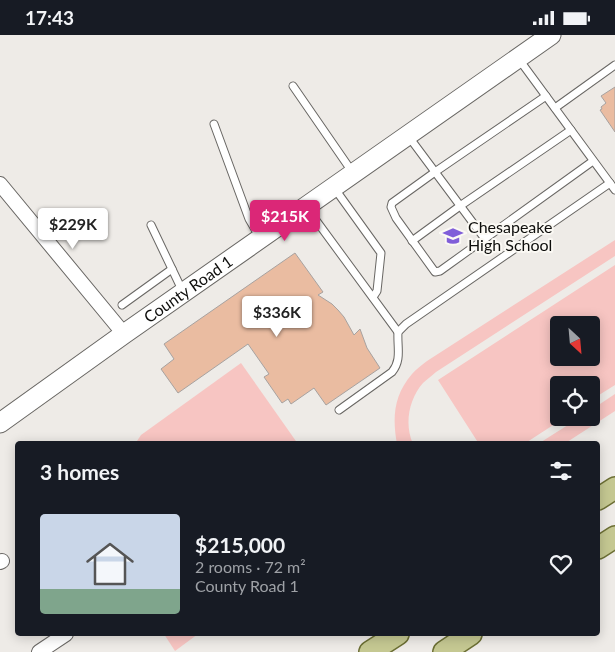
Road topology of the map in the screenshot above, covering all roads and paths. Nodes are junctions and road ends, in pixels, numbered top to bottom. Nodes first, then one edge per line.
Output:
1 (550, 35) edge
2 (518, 57) junction
3 (615, 65) edge
4 (293, 86) dead end
5 (546, 96) junction
6 (555, 109) junction
7 (214, 124) dead end
8 (571, 130) junction
9 (408, 135) junction
10 (593, 161) junction
11 (435, 172) junction
12 (353, 173) junction
13 (610, 183) junction
14 (0, 184) edge
15 (334, 187) junction
16 (615, 190) edge
17 (306, 206) junction
18 (460, 206) junction
19 (151, 225) dead end
20 (261, 238) junction
21 (485, 239) junction
22 (412, 241) junction
23 (172, 269) junction
24 (184, 292) junction
25 (373, 297) junction
26 (122, 305) dead end
27 (398, 332) junction
28 (124, 334) junction
29 (339, 410) dead end
30 (0, 423) edge
31 (615, 488) edge
32 (600, 498) edge
33 (615, 537) edge
34 (600, 547) edge
35 (63, 636) edge
36 (395, 636) edge
37 (468, 636) edge
38 (39, 652) edge
39 (370, 652) edge
40 (444, 652) edge

1 - 2 street, County Road 1
2 - 5 lane
2 - 9 street, County Road 1
3 - 6 lane
4 - 12 lane
5 - 6 lane
5 - 11 lane
6 - 8 lane
7 - 20 lane
8 - 10 lane
8 - 18 lane
9 - 11 lane
9 - 12 street, County Road 1
10 - 13 lane
10 - 21 lane
11 - 18 lane
11 - 22 lane
12 - 15 street, County Road 1
13 - 16 lane
13 - 27 lane
14 - 28 street
15 - 17 street, County Road 1
15 - 25 lane
17 - 20 street, County Road 1
17 - 25 lane
18 - 21 lane
18 - 22 lane
19 - 23 lane
20 - 24 street, County Road 1
21 - 22 lane
23 - 24 lane
23 - 26 lane
24 - 28 street, County Road 1
25 - 27 lane
27 - 29 lane
28 - 30 street, County Road 1
31 - 32 main road
33 - 34 main road
35 - 38 street
36 - 39 main road
37 - 40 main road

